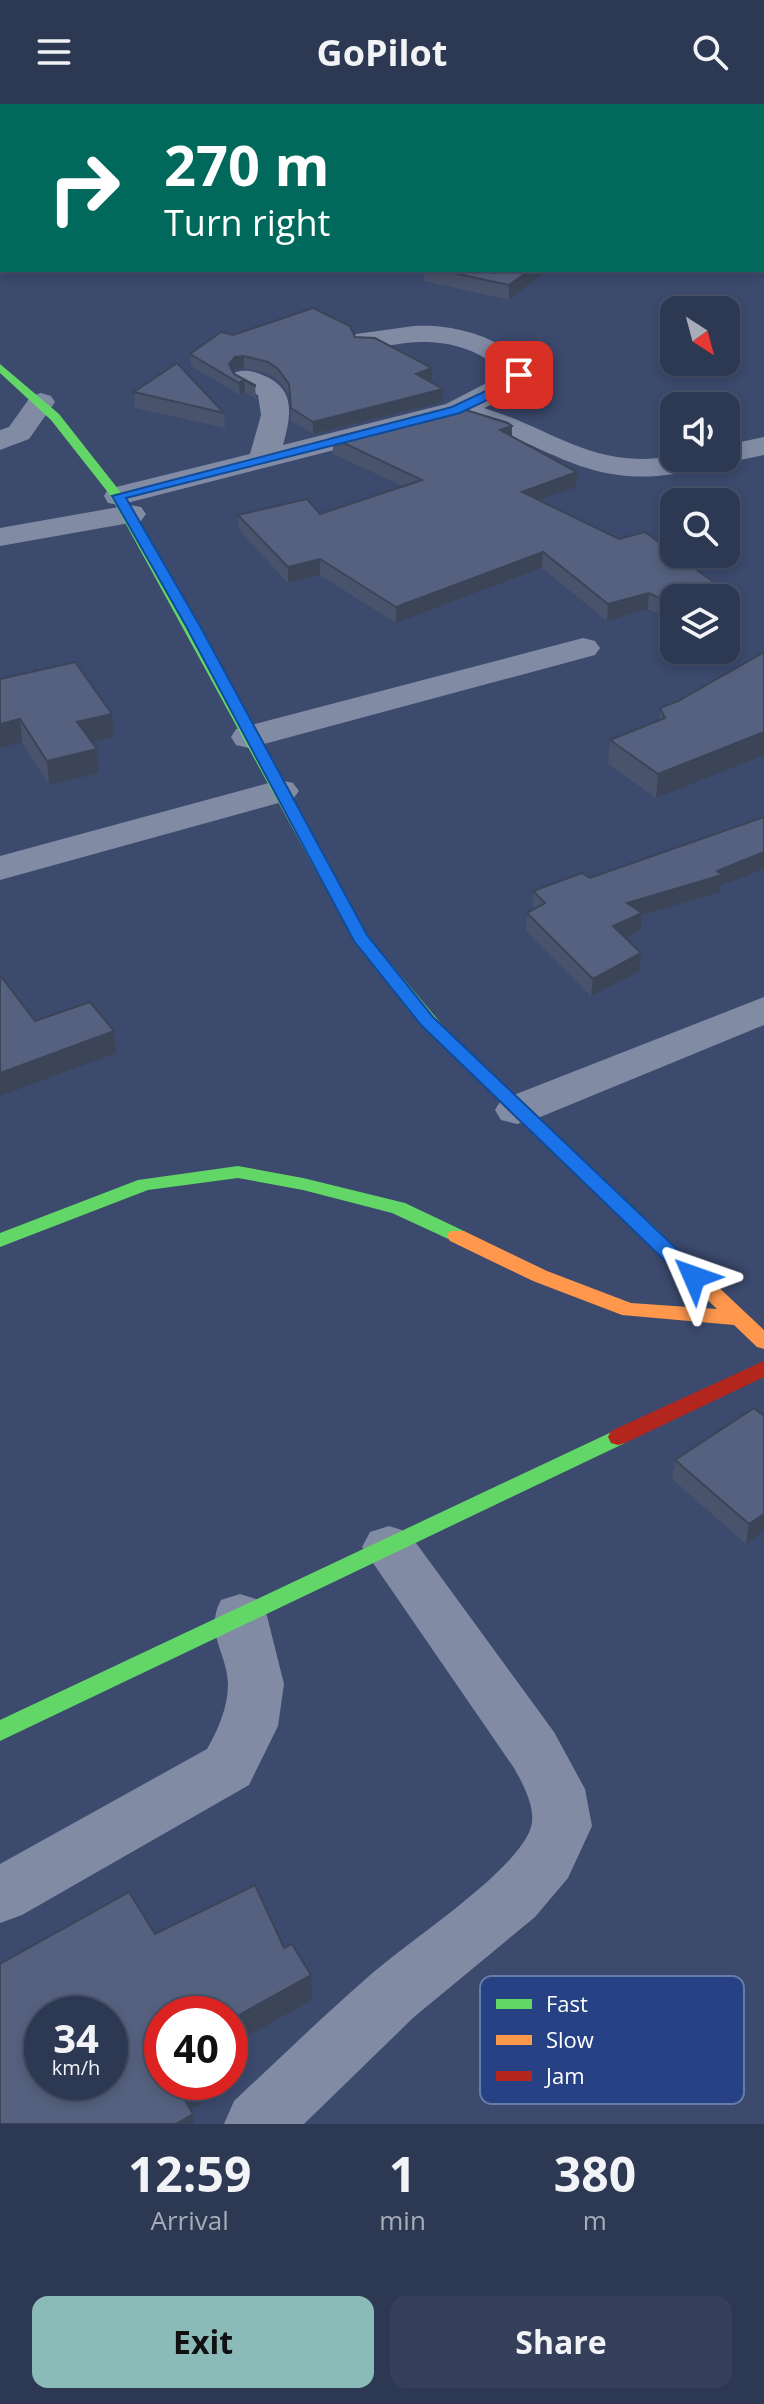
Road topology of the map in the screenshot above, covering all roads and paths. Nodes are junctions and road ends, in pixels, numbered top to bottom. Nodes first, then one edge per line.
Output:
1 (366, 340) edge
2 (0, 367) edge
3 (246, 378) edge
4 (41, 402) junction
5 (456, 410) junction
6 (0, 441) edge
7 (764, 446) edge
8 (740, 451) edge
9 (262, 461) junction
10 (660, 468) edge
11 (125, 505) junction
12 (0, 537) edge
13 (583, 648) dead end
14 (249, 737) junction
15 (280, 791) junction
16 (0, 868) edge
17 (764, 1010) edge
18 (517, 1110) junction
19 (0, 1240) edge
20 (738, 1318) junction
21 (764, 1342) edge
22 (764, 1368) edge
23 (389, 1547) junction
24 (240, 1616) junction
25 (0, 1731) edge
26 (0, 1895) edge
27 (257, 2124) edge

1 - 5 street
2 - 4 street
3 - 9 street
4 - 6 street
4 - 11 street
5 - 9 street
5 - 10 street
7 - 8 street
9 - 11 street
11 - 12 street
11 - 14 street
13 - 14 street
14 - 15 street
15 - 16 street
15 - 18 street
17 - 18 street
18 - 20 street
19 - 20 street
20 - 21 street
22 - 23 street
23 - 24 street
23 - 27 street
24 - 25 street
24 - 26 street

